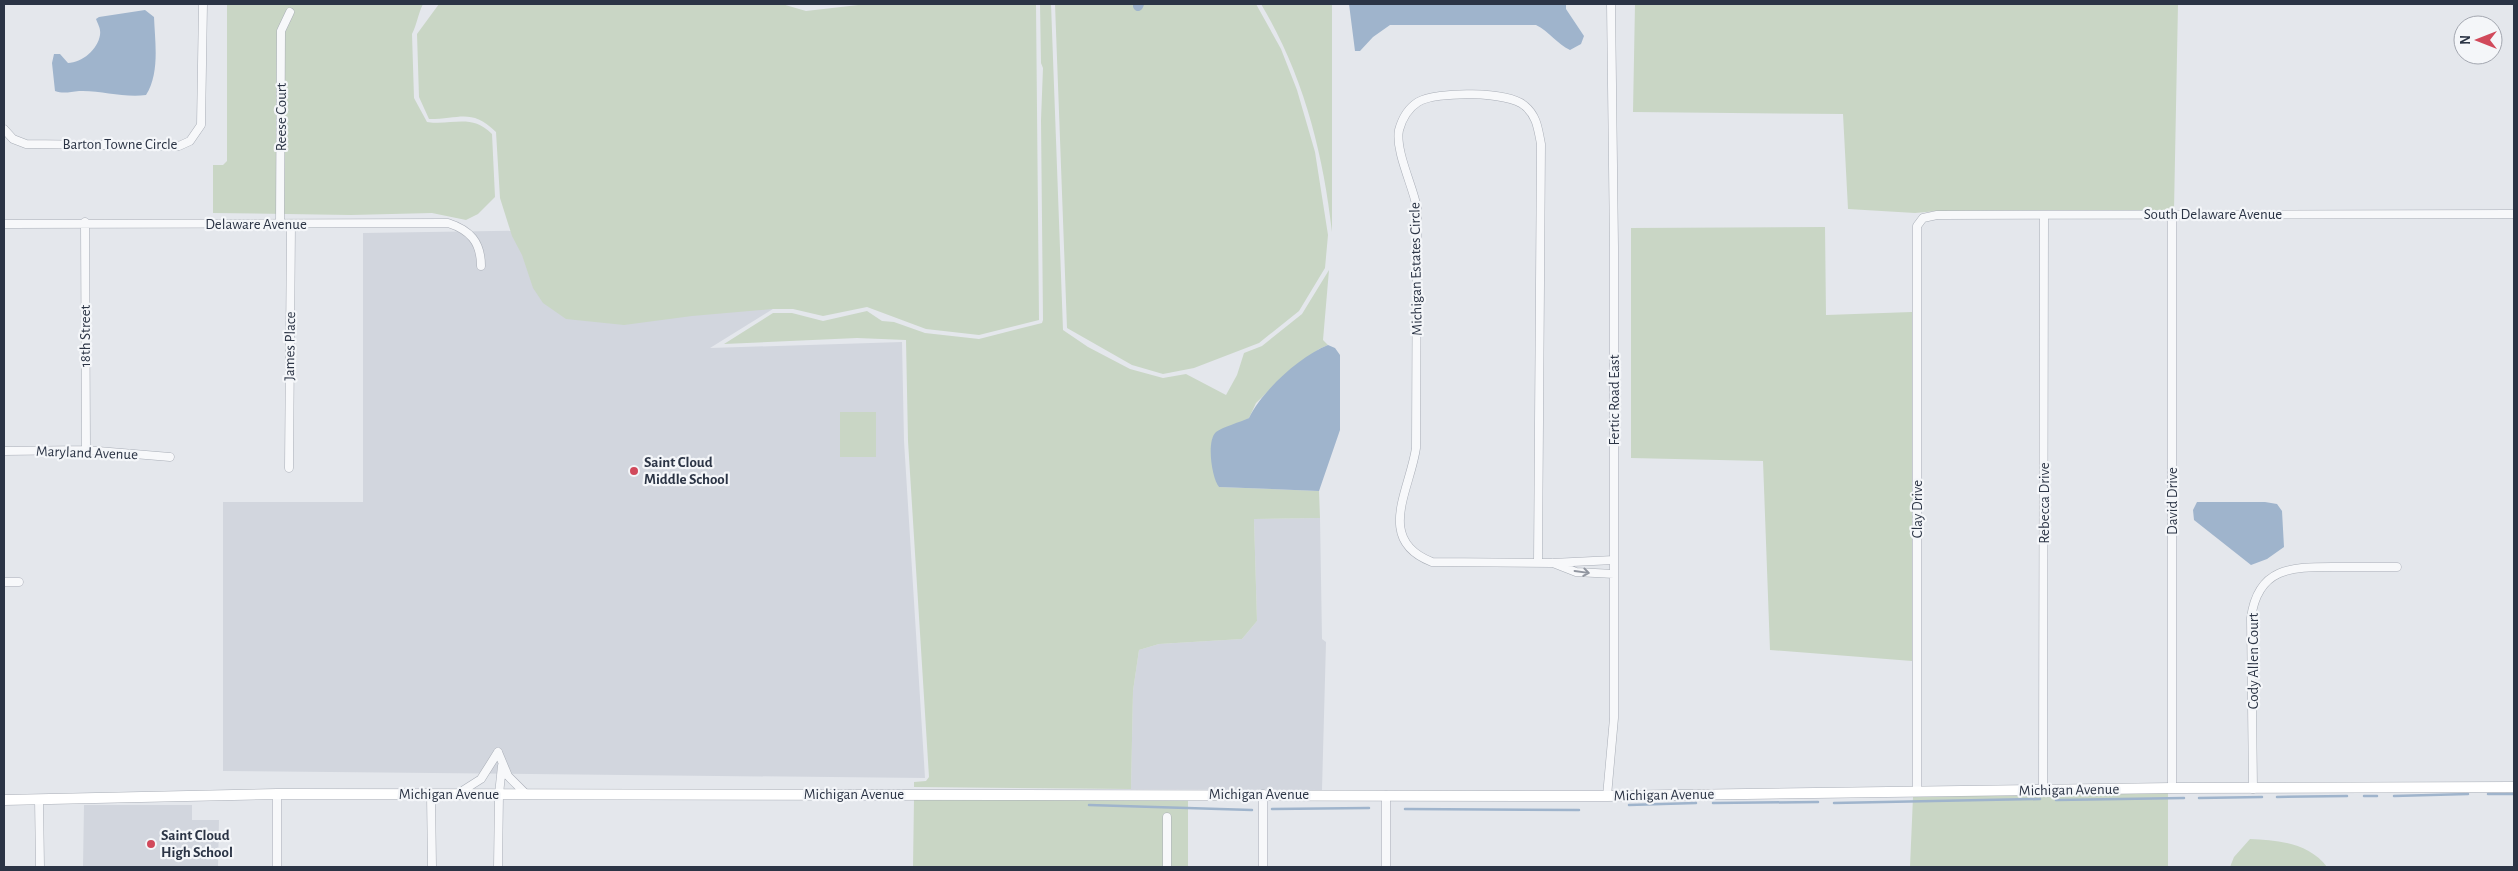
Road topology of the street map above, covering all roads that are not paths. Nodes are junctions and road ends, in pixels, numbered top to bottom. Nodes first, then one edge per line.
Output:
1 (203, 4) edge
2 (1611, 4) edge
3 (290, 12) dead end
4 (4, 129) edge
5 (2172, 214) junction
6 (2514, 214) edge
7 (2044, 215) junction
8 (85, 222) junction
9 (4, 224) edge
10 (280, 224) junction
11 (291, 224) junction
12 (1917, 226) joint
13 (481, 266) dead end
14 (86, 450) junction
15 (4, 451) edge
16 (170, 457) dead end
17 (289, 468) dead end
18 (1614, 560) junction
19 (1538, 562) junction
20 (1552, 563) junction
21 (2397, 567) dead end
22 (1614, 574) junction
23 (4, 582) edge
24 (19, 582) dead end
25 (502, 766) junction
26 (2514, 786) edge
27 (2172, 788) junction
28 (2253, 789) junction
29 (2044, 791) junction
30 (1917, 792) junction
31 (277, 794) junction
32 (499, 794) junction
33 (526, 794) junction
34 (1263, 794) junction
35 (431, 795) junction
36 (457, 795) junction
37 (1386, 795) junction
38 (1607, 796) junction
39 (38, 799) junction
40 (4, 800) edge
41 (1167, 817) dead end
42 (40, 867) edge
43 (277, 867) edge
44 (432, 867) edge
45 (498, 867) edge
46 (1167, 867) edge
47 (1263, 867) edge
48 (1386, 867) edge

1 - 4 street, Barton Towne Circle
2 - 18 street, Fertic Road East
3 - 10 street, Reese Court
5 - 6 street, South Delaware Avenue
5 - 7 street, South Delaware Avenue
5 - 27 street, David Drive
7 - 12 street, South Delaware Avenue
7 - 29 street, Rebecca Drive
8 - 9 street, Delaware Avenue
8 - 10 street, Delaware Avenue
8 - 14 street, 18th Street
10 - 11 street, Delaware Avenue
11 - 13 street, Delaware Avenue
11 - 17 street, James Place
12 - 30 street, Clay Drive
14 - 15 street, Maryland Avenue
14 - 16 street, Maryland Avenue
18 - 20 street, Michigan Estates Circle
18 - 22 street, Fertic Road East
19 - 19 street, Michigan Estates Circle
19 - 20 street, Michigan Estates Circle
20 -> 22 street, Michigan Estates Circle
21 - 28 street, Cody Allen Court
22 - 38 street, Fertic Road East
23 - 24 street
25 - 32 street
25 - 33 street
25 - 36 street
26 - 28 street, Michigan Avenue
27 - 28 street, Michigan Avenue
27 - 29 street, Michigan Avenue
29 - 30 street, Michigan Avenue
30 - 38 street, Michigan Avenue
31 - 35 street, Michigan Avenue
31 - 39 street, Michigan Avenue
31 - 43 street
32 - 33 street, Michigan Avenue
32 - 36 street, Michigan Avenue
32 - 45 street
33 - 34 street, Michigan Avenue
34 - 37 street, Michigan Avenue
34 - 47 street
35 - 36 street, Michigan Avenue
35 - 44 street
37 - 38 street, Michigan Avenue
37 - 48 street
39 - 40 street, Michigan Avenue
39 - 42 street
41 - 46 street

